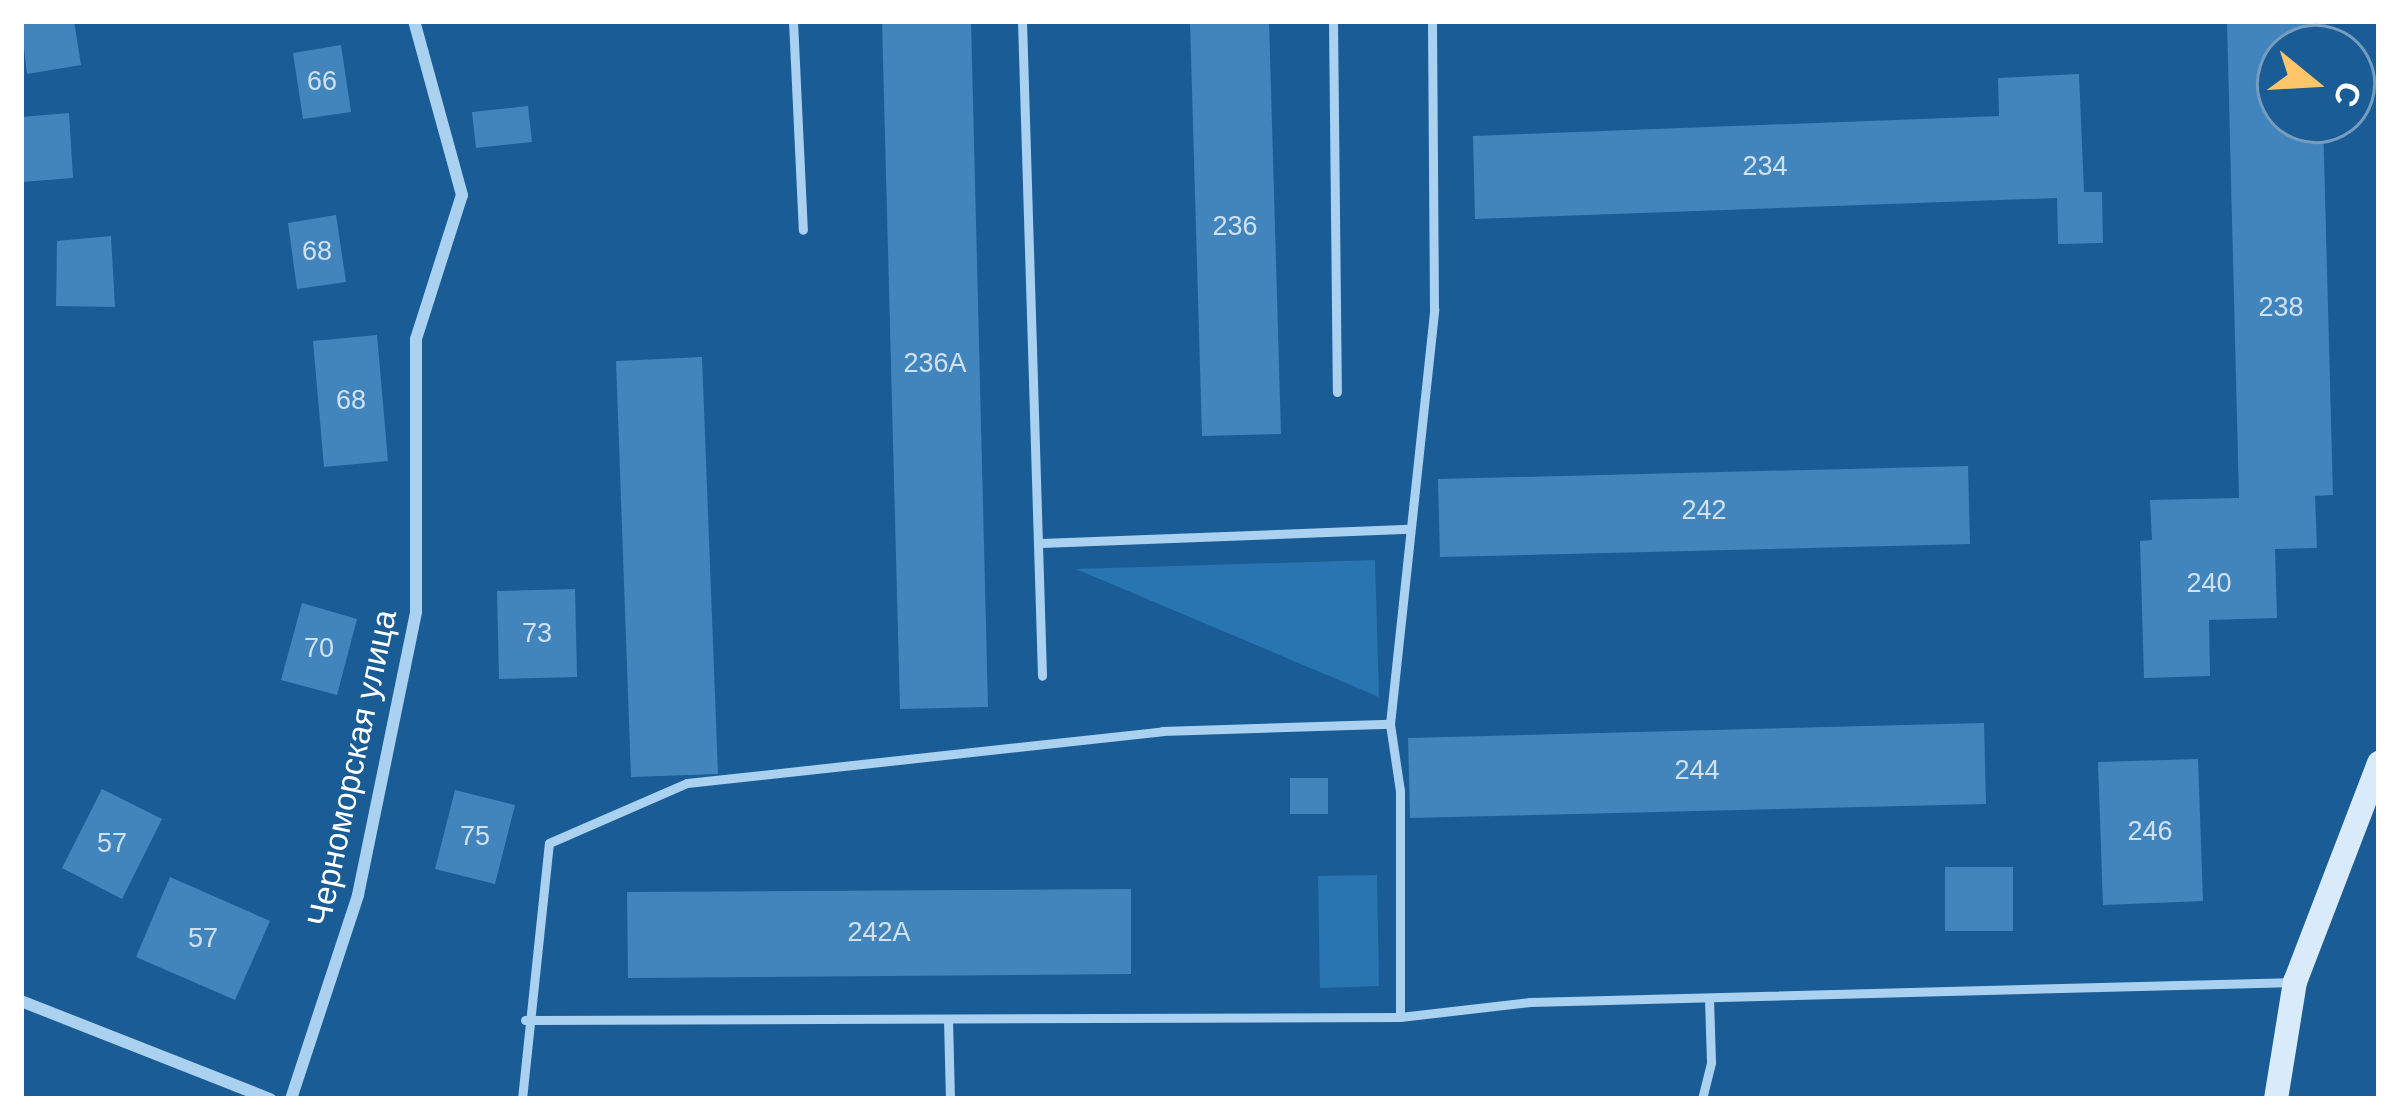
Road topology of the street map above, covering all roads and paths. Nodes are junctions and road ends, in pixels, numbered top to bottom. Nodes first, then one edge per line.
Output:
1 (414, 21) edge
2 (793, 21) edge
3 (1022, 21) edge
4 (1334, 21) edge
5 (1432, 21) edge
6 (803, 230) dead end
7 (1337, 392) dead end
8 (1410, 530) junction
9 (1041, 543) junction
10 (1042, 676) dead end
11 (1390, 724) junction
12 (2379, 763) edge
13 (2295, 982) junction
14 (1709, 998) junction
15 (21, 1001) edge
16 (1400, 1017) junction
17 (948, 1019) junction
18 (525, 1020) junction
19 (270, 1099) edge
20 (291, 1099) edge
21 (522, 1099) edge
22 (950, 1099) edge
23 (1702, 1099) edge
24 (2276, 1099) edge

1 - 20 street, Черноморская улица
2 - 6 lane
3 - 9 lane
4 - 7 lane
5 - 8 lane
8 - 9 lane
8 - 11 lane
9 - 10 lane
11 - 16 lane
11 - 18 lane
12 - 13 street
13 - 14 lane
13 - 24 street
14 - 16 lane
14 - 23 lane
15 - 19 street
16 - 17 lane
17 - 18 lane
17 - 22 lane
18 - 21 lane

